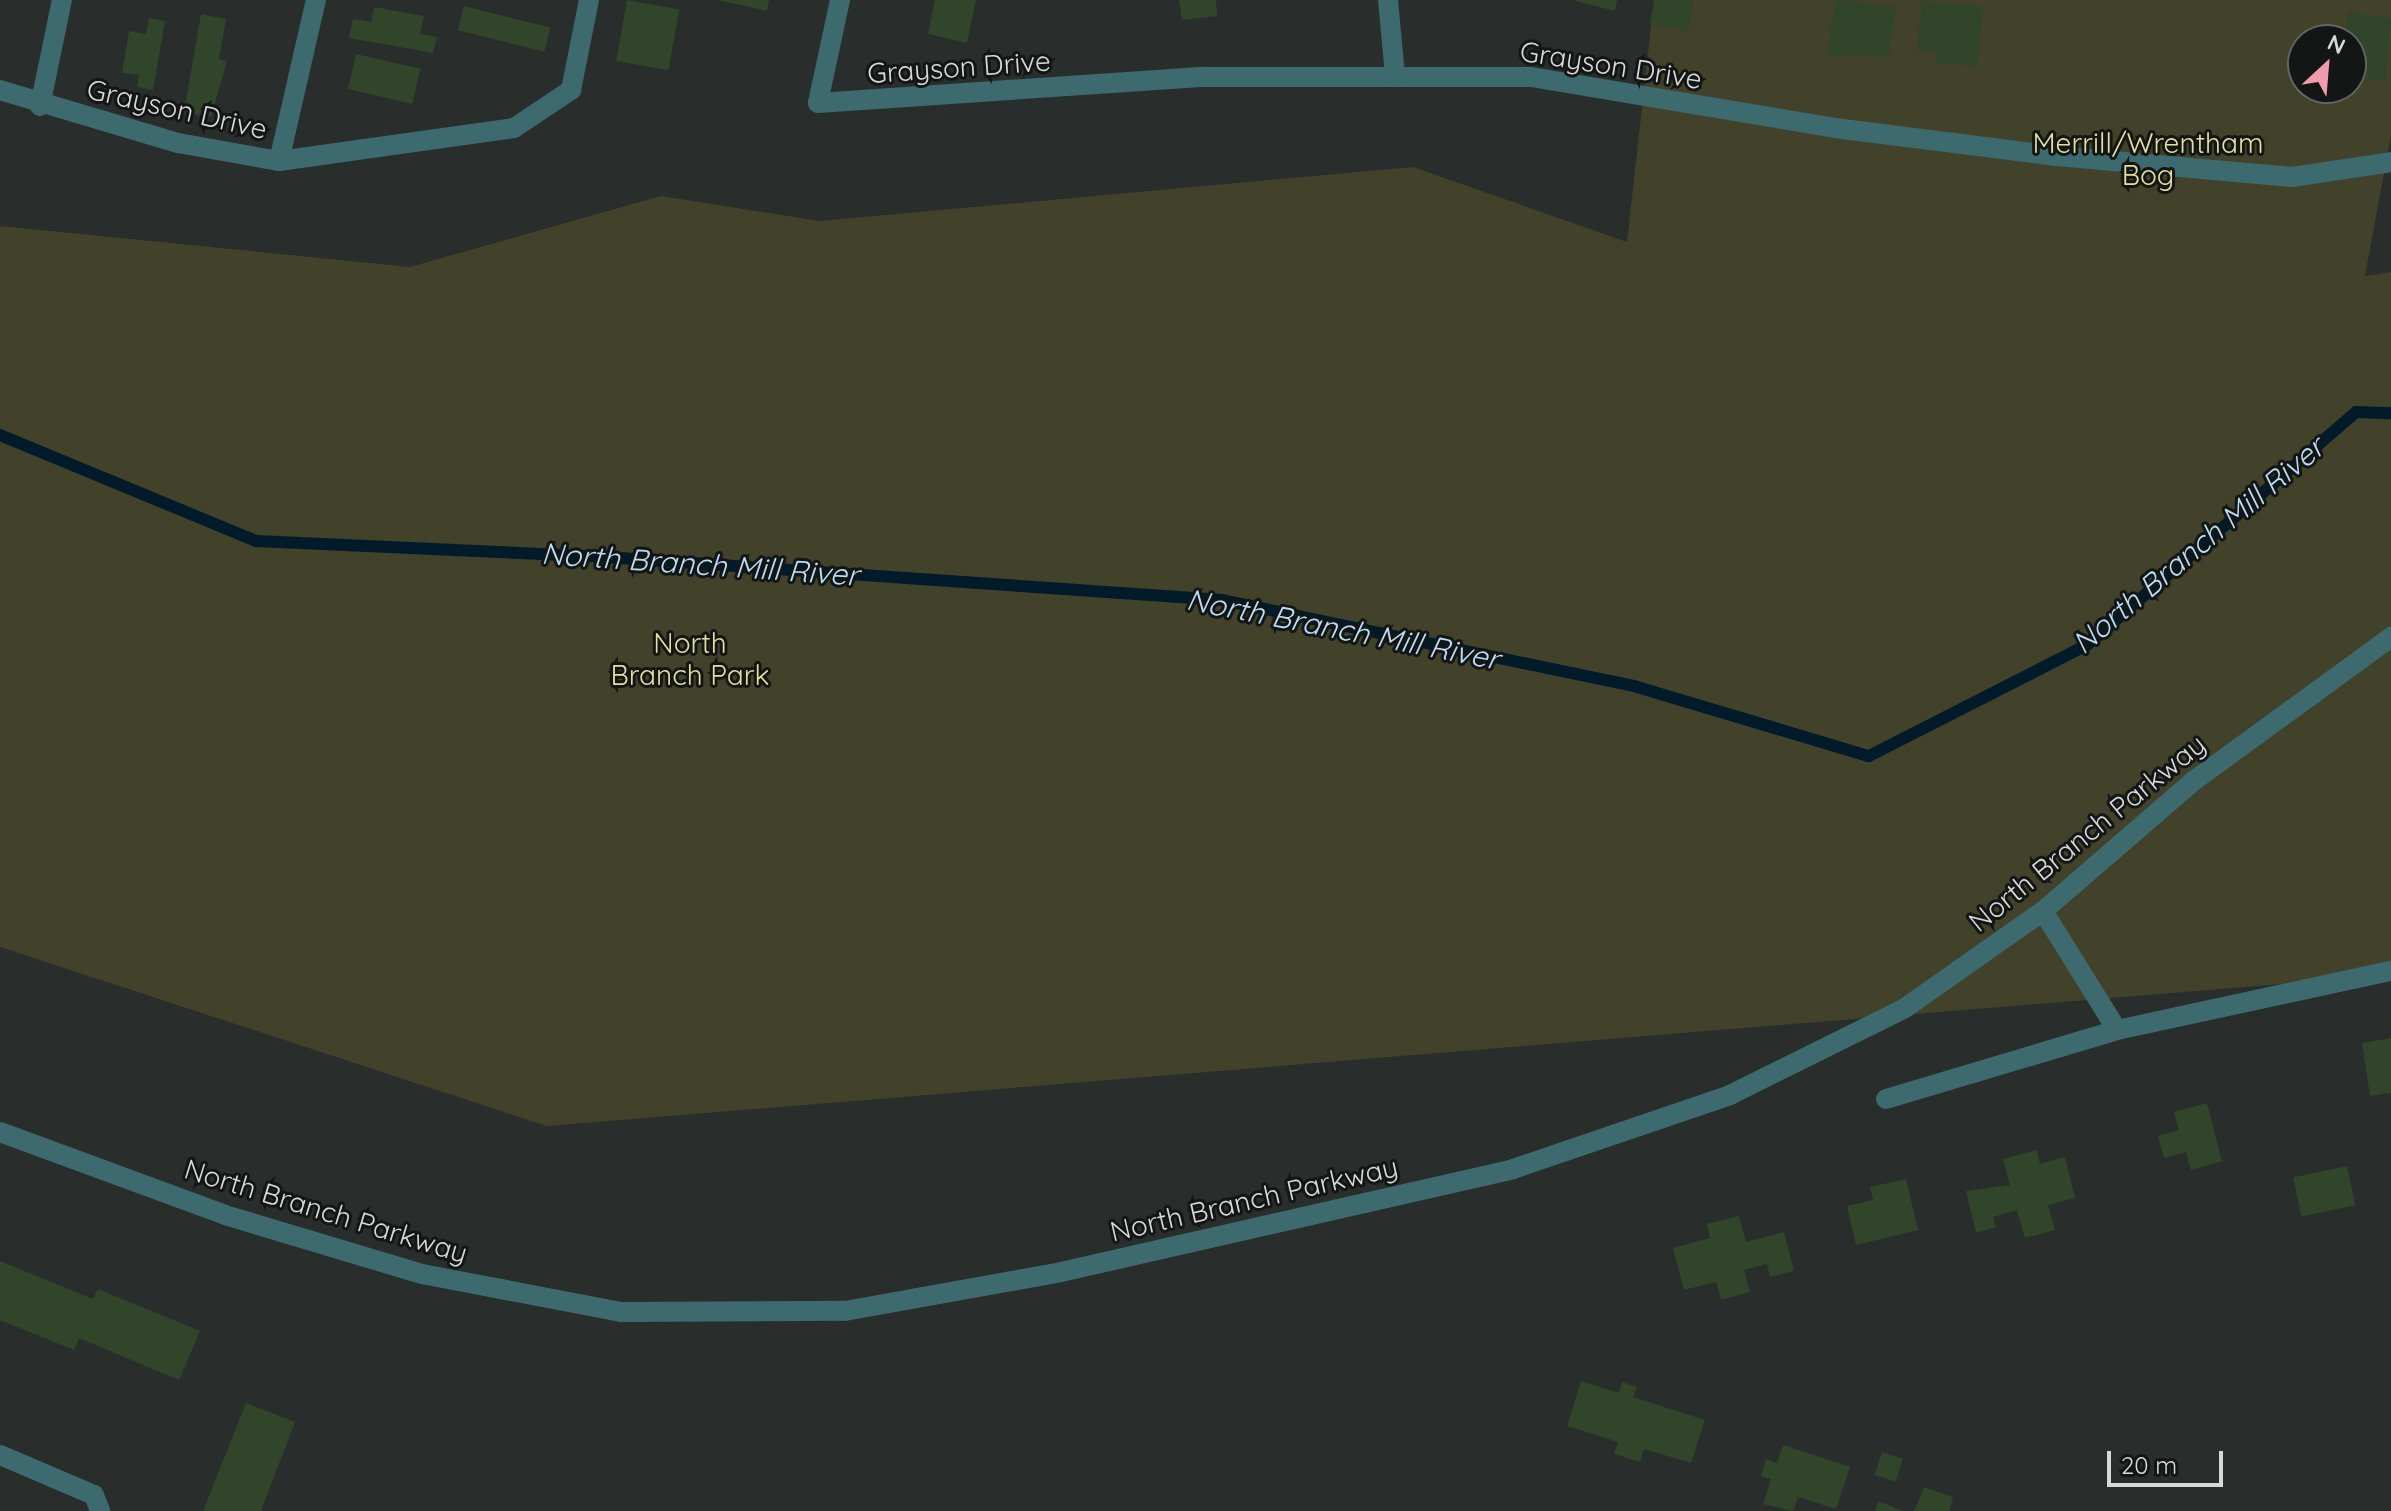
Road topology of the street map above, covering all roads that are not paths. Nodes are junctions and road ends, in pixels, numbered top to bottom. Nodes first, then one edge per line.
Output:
1 (62, 0) edge
2 (316, 0) edge
3 (589, 0) edge
4 (840, 0) edge
5 (1388, 0) edge
6 (1395, 75) junction
7 (0, 90) edge
8 (40, 106) junction
9 (279, 161) junction
10 (2391, 162) edge
11 (2391, 637) edge
12 (2043, 911) junction
13 (2391, 971) edge
14 (2117, 1030) junction
15 (1886, 1099) dead end
16 (0, 1132) edge
17 (0, 1455) edge
18 (100, 1511) edge

1 - 8 street
2 - 9 street
3 - 9 street, Grayson Drive
4 - 6 street, Grayson Drive
5 - 6 street
6 - 10 street, Grayson Drive
7 - 8 street, Grayson Drive
8 - 9 street, Grayson Drive
11 - 12 street, North Branch Parkway
12 - 14 street
12 - 16 street, North Branch Parkway
13 - 14 street
14 - 15 street
17 - 18 street

